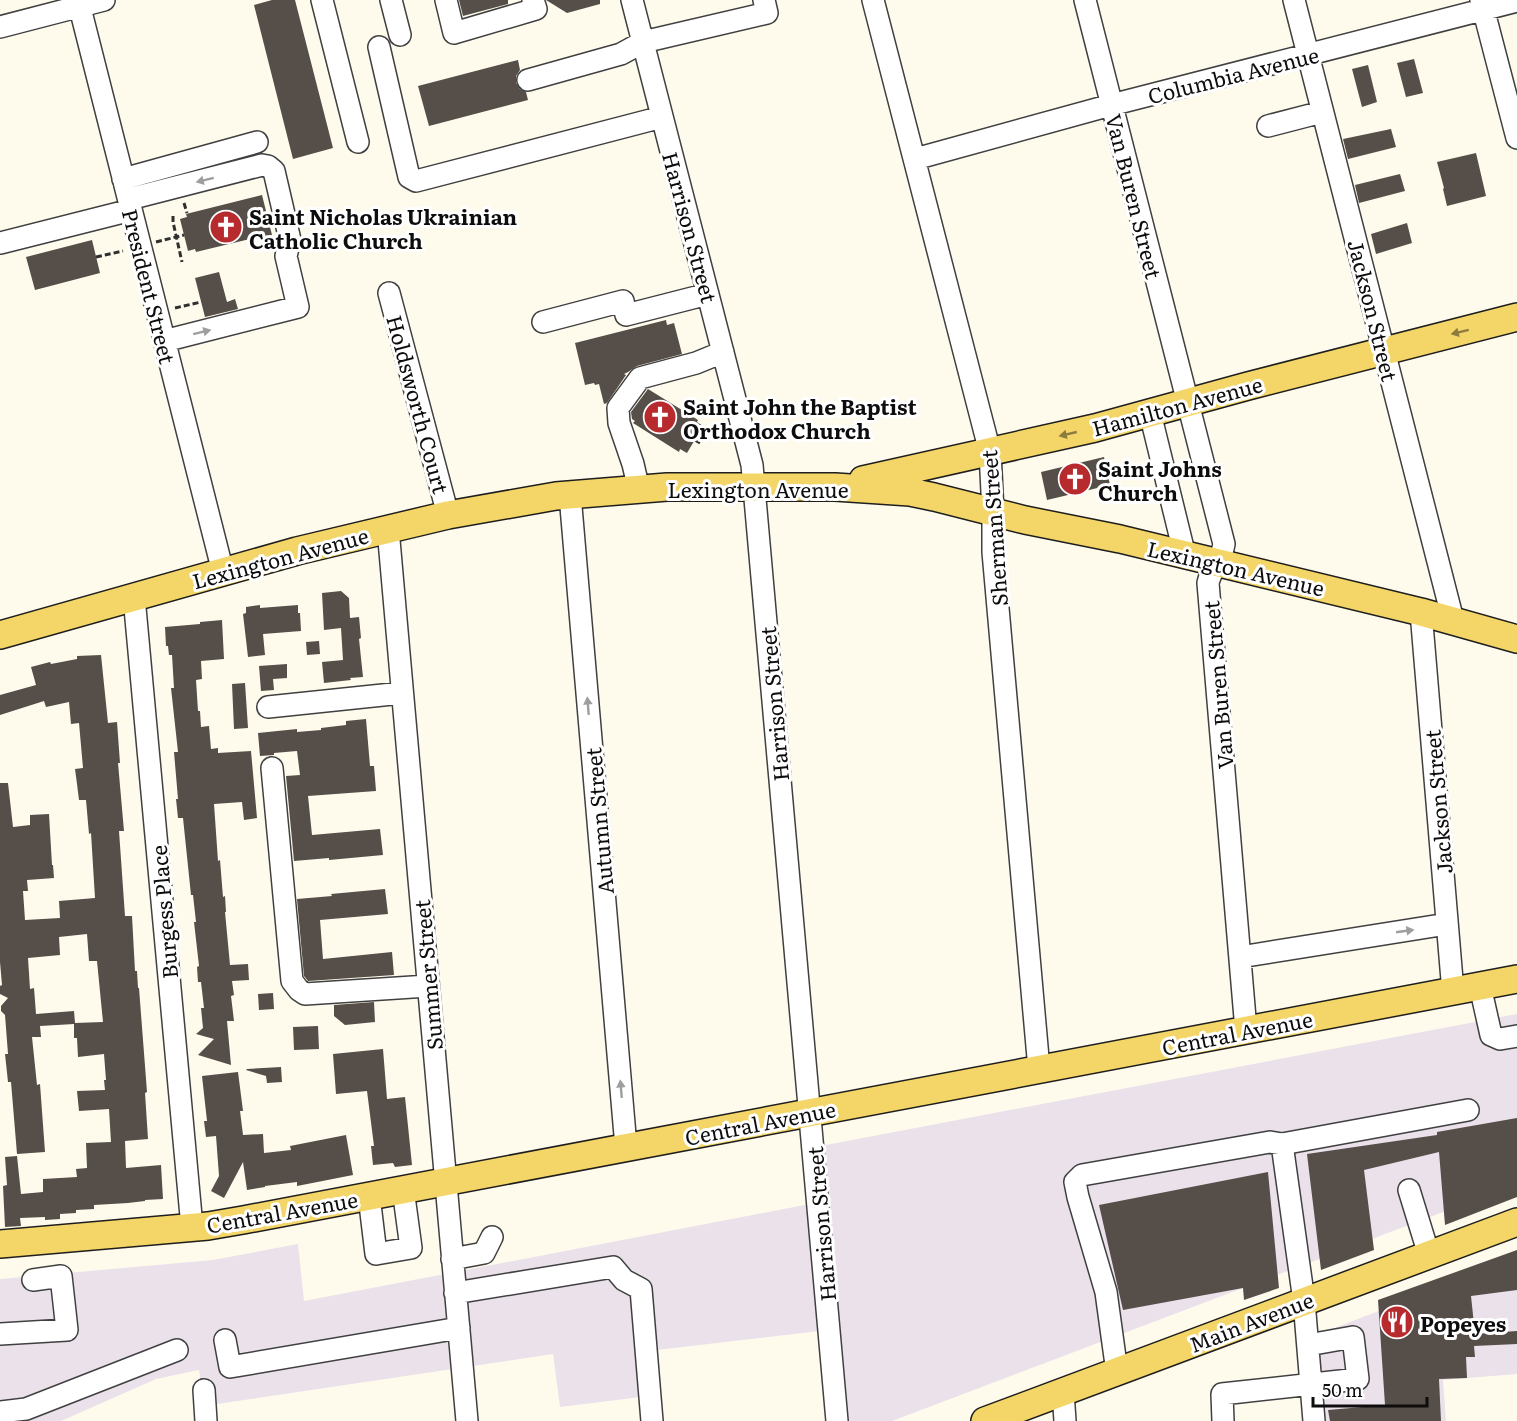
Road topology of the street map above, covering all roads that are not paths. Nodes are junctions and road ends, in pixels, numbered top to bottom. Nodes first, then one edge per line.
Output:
1 (104, 0) edge
2 (322, 0) edge
3 (391, 0) edge
4 (446, 0) edge
5 (533, 0) edge
6 (633, 0) edge
7 (764, 0) edge
8 (873, 0) edge
9 (1084, 0) edge
10 (1294, 0) edge
11 (1517, 1) edge
12 (79, 3) edge
13 (1482, 5) edge
14 (0, 27) edge
15 (400, 35) dead end
16 (643, 42) junction
17 (379, 47) dead end
18 (1308, 55) junction
19 (528, 80) dead end
20 (1112, 105) junction
21 (1322, 112) junction
22 (662, 117) junction
23 (1268, 126) dead end
24 (1517, 138) edge
25 (257, 142) dead end
26 (358, 142) dead end
27 (915, 159) junction
28 (123, 179) junction
29 (130, 205) junction
30 (0, 243) edge
31 (389, 293) dead end
32 (708, 294) junction
33 (1517, 317) edge
34 (543, 322) dead end
35 (165, 341) junction
36 (723, 352) junction
37 (1384, 352) junction
38 (1188, 403) junction
39 (1150, 413) junction
40 (990, 452) junction
41 (754, 487) junction
42 (835, 487) junction
43 (639, 490) junction
44 (570, 495) junction
45 (993, 512) junction
46 (448, 515) junction
47 (388, 529) junction
48 (1185, 556) junction
49 (1217, 563) junction
50 (223, 572) junction
51 (134, 597) junction
52 (1421, 612) junction
53 (1453, 620) junction
54 (0, 635) edge
55 (1517, 639) edge
56 (402, 693) junction
57 (268, 707) dead end
58 (272, 768) dead end
59 (1447, 924) junction
60 (1240, 957) junction
61 (1517, 979) edge
62 (428, 986) junction
63 (1480, 986) junction
64 (1453, 992) junction
65 (1246, 1030) junction
66 (1517, 1036) edge
67 (1039, 1069) junction
68 (1468, 1110) dead end
69 (810, 1112) junction
70 (626, 1147) junction
71 (1283, 1152) junction
72 (445, 1181) junction
73 (403, 1189) junction
74 (1409, 1190) dead end
75 (369, 1196) junction
76 (1517, 1222) edge
77 (192, 1227) junction
78 (492, 1237) dead end
79 (0, 1244) edge
80 (1429, 1255) junction
81 (452, 1259) junction
82 (33, 1280) dead end
83 (464, 1291) junction
84 (1304, 1301) junction
85 (459, 1328) junction
86 (0, 1334) edge
87 (225, 1340) dead end
88 (1308, 1345) junction
89 (177, 1350) dead end
90 (1117, 1372) junction
91 (1311, 1385) junction
92 (204, 1390) dead end
93 (1063, 1392) junction
94 (0, 1412) edge
95 (206, 1421) edge
96 (467, 1421) edge
97 (652, 1421) edge
98 (837, 1421) edge
99 (985, 1421) edge
100 (1065, 1421) edge
101 (1223, 1421) edge
102 (1314, 1421) edge

1 - 12 street
2 - 26 street
3 - 15 street
4 - 5 street
6 - 16 street, Harrison Street
7 - 16 street
8 - 27 street, Sherman Street
9 - 20 street, Van Buren Street
10 - 18 street, Jackson Street
11 - 13 street, Columbia Avenue
12 - 14 street
12 - 28 street, President Street
13 - 18 street, Columbia Avenue
13 - 24 street
16 - 19 street
16 - 22 street, Harrison Street
17 - 22 street
18 - 20 street, Columbia Avenue
18 - 21 street, Jackson Street
20 - 27 street, Columbia Avenue
20 - 38 street, Van Buren Street
21 - 23 street
21 - 37 street, Jackson Street
22 - 32 street, Harrison Street
25 - 28 street
27 - 40 street, Sherman Street
28 - 29 street, President Street
29 - 30 street
29 - 35 street, President Street
35 -> 29 street
31 - 46 street, Holdsworth Court
32 - 34 street
32 - 36 street, Harrison Street
33 -> 37 main road, Hamilton Avenue
35 - 50 street, President Street
36 - 41 street, Harrison Street
36 - 43 street
37 - 38 main road, Hamilton Avenue
37 - 53 street, Jackson Street
38 - 39 main road, Hamilton Avenue
38 - 49 street, Van Buren Street
39 -> 40 main road, Hamilton Avenue
39 - 48 street
40 - 42 main road, Hamilton Avenue
40 - 45 street, Sherman Street
41 - 42 main road, Lexington Avenue
41 - 43 main road, Lexington Avenue
41 - 69 street, Harrison Street
42 - 45 main road, Lexington Avenue
43 - 44 main road, Lexington Avenue
44 - 46 main road, Lexington Avenue
70 -> 44 street, Autumn Street
45 - 48 main road, Lexington Avenue
45 - 67 street, Sherman Street
46 - 47 main road, Lexington Avenue
47 - 50 main road, Lexington Avenue
47 - 56 street, Summer Street
48 - 49 main road, Lexington Avenue
49 - 52 main road, Lexington Avenue
49 - 60 street, Van Buren Street
50 - 51 main road, Lexington Avenue
51 - 54 main road, Lexington Avenue
51 - 77 street, Burgess Place
52 - 53 main road, Lexington Avenue
52 - 59 street, Jackson Street
53 - 55 main road, Lexington Avenue
56 - 57 street
56 - 62 street, Summer Street
58 - 62 street
60 -> 59 street
59 - 64 street, Jackson Street
60 - 65 street, Van Buren Street
61 - 63 main road, Central Avenue
62 - 72 street, Summer Street
63 - 64 main road, Central Avenue
63 - 66 street
64 - 65 main road, Central Avenue
65 - 67 main road, Central Avenue
67 - 69 main road, Central Avenue
68 - 71 street
69 - 70 main road, Central Avenue
69 - 98 street, Harrison Street
70 - 72 main road, Central Avenue
71 - 84 street
71 - 90 street
72 - 73 main road, Central Avenue
72 - 81 street, Summer Street
73 - 75 main road, Central Avenue
73 - 75 street
74 - 80 street
75 - 77 main road, Central Avenue
76 - 80 main road, Main Avenue
77 - 79 main road, Central Avenue
78 - 81 street
80 - 84 main road, Main Avenue
81 - 83 street, Summer Street
82 - 86 street
83 - 85 street, Summer Street
83 - 97 street
84 - 88 street
84 - 90 main road, Main Avenue
85 - 87 street
85 - 96 street, Summer Street
88 - 91 street
88 - 91 street
89 - 94 street
90 - 93 main road, Main Avenue
91 - 101 street
91 - 102 street
92 - 95 street
93 - 99 main road, Main Avenue
93 - 100 street

